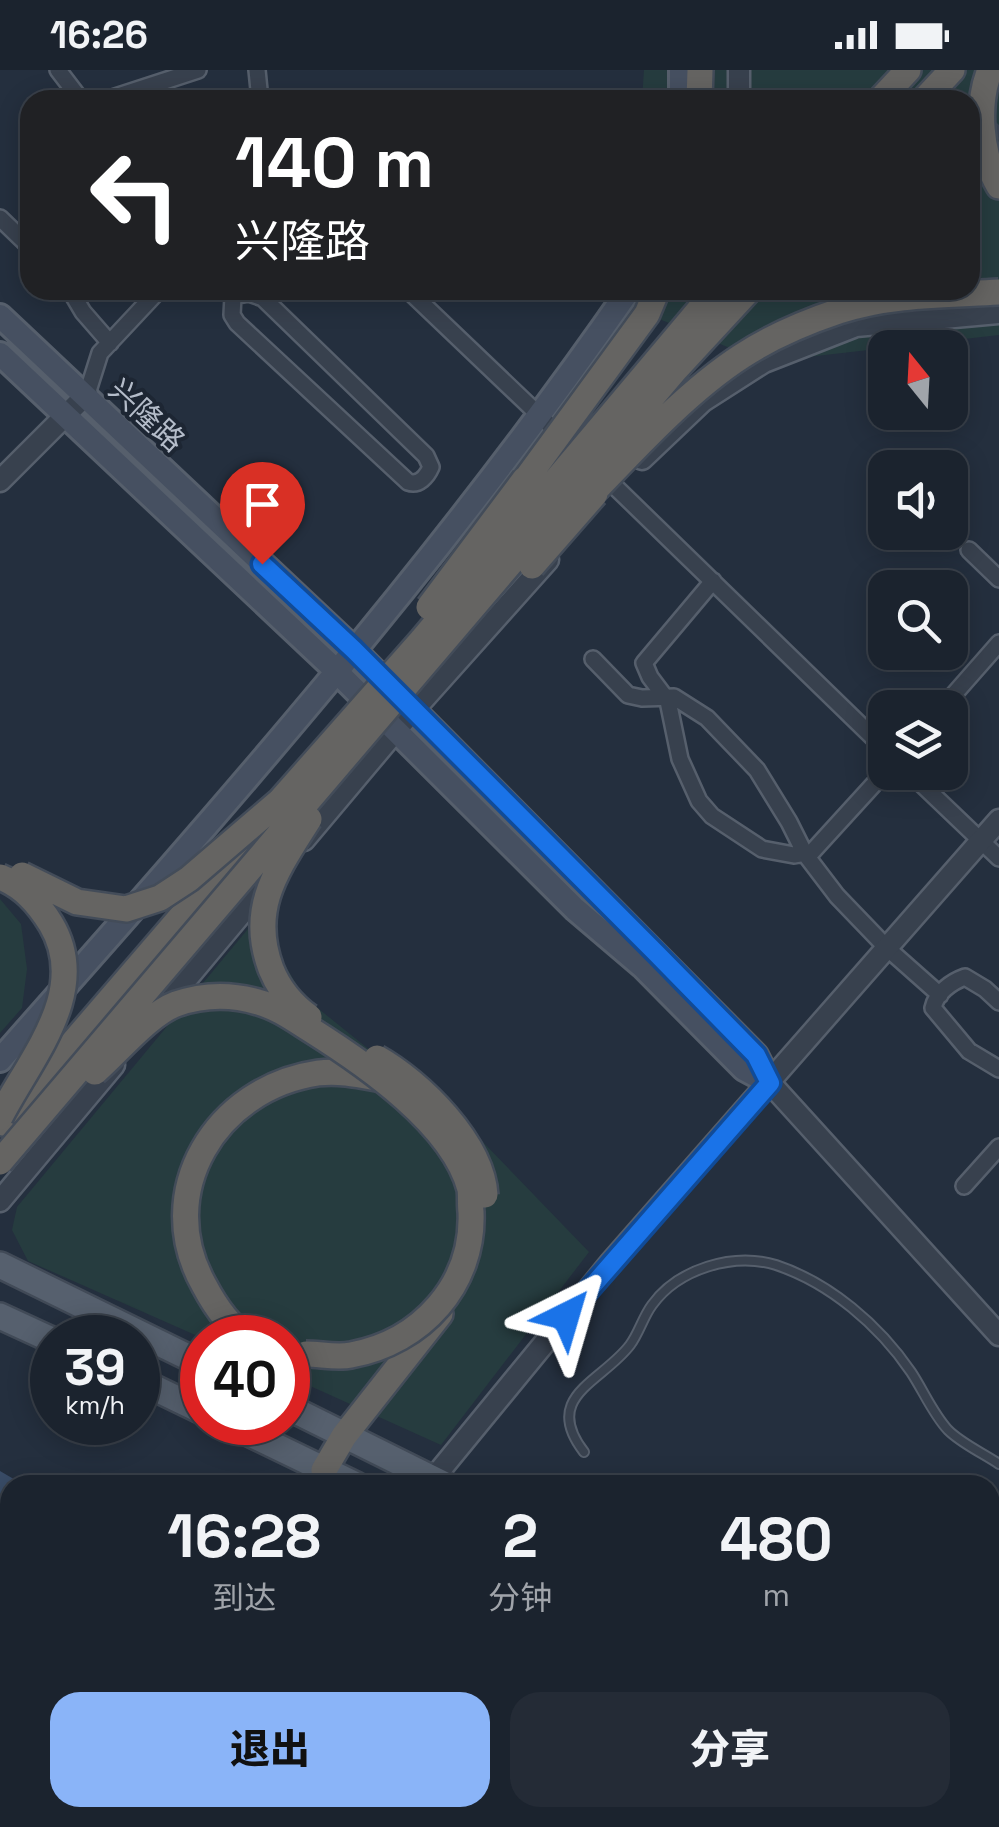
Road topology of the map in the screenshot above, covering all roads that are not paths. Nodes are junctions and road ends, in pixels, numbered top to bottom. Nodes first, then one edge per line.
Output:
1 (58, 70) edge
2 (198, 70) edge
3 (908, 70) edge
4 (952, 70) edge
5 (990, 70) edge
6 (73, 90) edge
7 (137, 90) edge
8 (889, 90) edge
9 (933, 90) edge
10 (999, 186) edge
11 (0, 218) edge
12 (20, 237) edge
13 (76, 300) edge
14 (151, 300) edge
15 (231, 300) edge
16 (265, 300) edge
17 (418, 300) edge
18 (621, 300) edge
19 (653, 300) edge
20 (708, 300) edge
21 (739, 300) edge
22 (853, 300) edge
23 (895, 300) edge
24 (999, 313) edge
25 (0, 316) edge
26 (856, 326) junction
27 (110, 343) junction
28 (0, 354) edge
29 (85, 395) junction
30 (538, 415) junction
31 (64, 416) junction
32 (624, 460) junction
33 (525, 479) junction
34 (0, 481) edge
35 (615, 486) junction
36 (968, 550) dead end
37 (999, 579) edge
38 (713, 580) junction
39 (999, 643) edge
40 (430, 646) junction
41 (354, 650) junction
42 (593, 659) dead end
43 (336, 672) junction
44 (958, 690) edge
45 (666, 695) junction
46 (414, 710) junction
47 (395, 730) junction
48 (868, 732) edge
49 (348, 756) junction
50 (869, 790) edge
51 (929, 790) edge
52 (280, 801) junction
53 (999, 820) edge
54 (302, 830) junction
55 (982, 841) junction
56 (805, 854) junction
57 (999, 858) edge
58 (209, 862) junction
59 (0, 864) edge
60 (0, 877) edge
61 (887, 948) junction
62 (940, 995) junction
63 (999, 1002) edge
64 (0, 1060) edge
65 (999, 1068) edge
66 (770, 1083) junction
67 (0, 1116) edge
68 (6, 1144) edge
69 (999, 1147) edge
70 (964, 1186) dead end
71 (0, 1201) edge
72 (0, 1265) edge
73 (448, 1298) junction
74 (224, 1315) edge
75 (234, 1315) edge
76 (0, 1316) edge
77 (30, 1330) edge
78 (999, 1334) edge
79 (180, 1353) edge
80 (310, 1354) edge
81 (310, 1363) edge
82 (310, 1418) edge
83 (337, 1432) junction
84 (272, 1445) edge
85 (584, 1452) dead end
86 (999, 1464) edge
87 (319, 1468) junction
88 (334, 1475) edge
89 (420, 1475) edge
90 (441, 1475) edge

1 - 6 street
2 - 7 street
3 - 8 highway
4 - 9 highway
5 - 10 highway
11 - 12 street
13 - 27 street
14 - 27 street
15 - 16 street
17 - 30 street
18 - 30 main road
19 - 33 highway, bridge
20 - 40 highway, bridge
21 - 40 highway, bridge
22 - 26 street
23 - 32 highway, bridge
24 - 26 street
25 - 29 main road, 兴隆路
26 - 35 street
27 - 29 street
28 - 31 main road, 兴隆路
29 - 31 street
29 - 41 main road, 兴隆路
30 - 35 street
30 - 41 main road
31 - 34 street
31 - 43 main road, 兴隆路
32 - 40 highway, bridge
32 - 54 highway, bridge
33 - 40 highway, bridge
33 - 58 highway, bridge
35 - 38 street
35 - 46 street
36 - 37 street
38 - 45 street
38 - 48 street
39 - 44 street
40 - 49 highway, bridge
40 - 52 highway, bridge
41 - 43 main road
41 - 46 main road, 兴隆路
42 - 45 street
43 - 47 main road, 兴隆路
43 - 64 main road
45 - 56 street
45 - 56 street
46 - 47 street
46 - 66 main road, 兴隆路
47 - 66 main road, 兴隆路
47 - 71 street
49 - 54 highway, bridge
49 - 68 highway, bridge
50 - 56 street
51 - 55 street
52 - 58 highway, bridge
52 - 68 highway, bridge
53 - 55 street
54 - 81 highway, bridge
55 - 57 street
55 - 61 street
56 - 61 street
58 - 59 highway, bridge
60 - 67 highway, bridge
61 - 62 street
61 - 66 street
62 - 63 street
62 - 65 street
66 - 78 street
66 - 90 street
68 - 80 highway, bridge
69 - 70 street
72 - 79 main road
73 - 74 highway, bridge
73 - 75 highway, bridge
73 - 83 highway
76 - 77 main road
82 - 83 main road
83 - 87 highway
83 - 89 main road
84 - 87 main road
85 - 86 lane
87 - 88 main road

